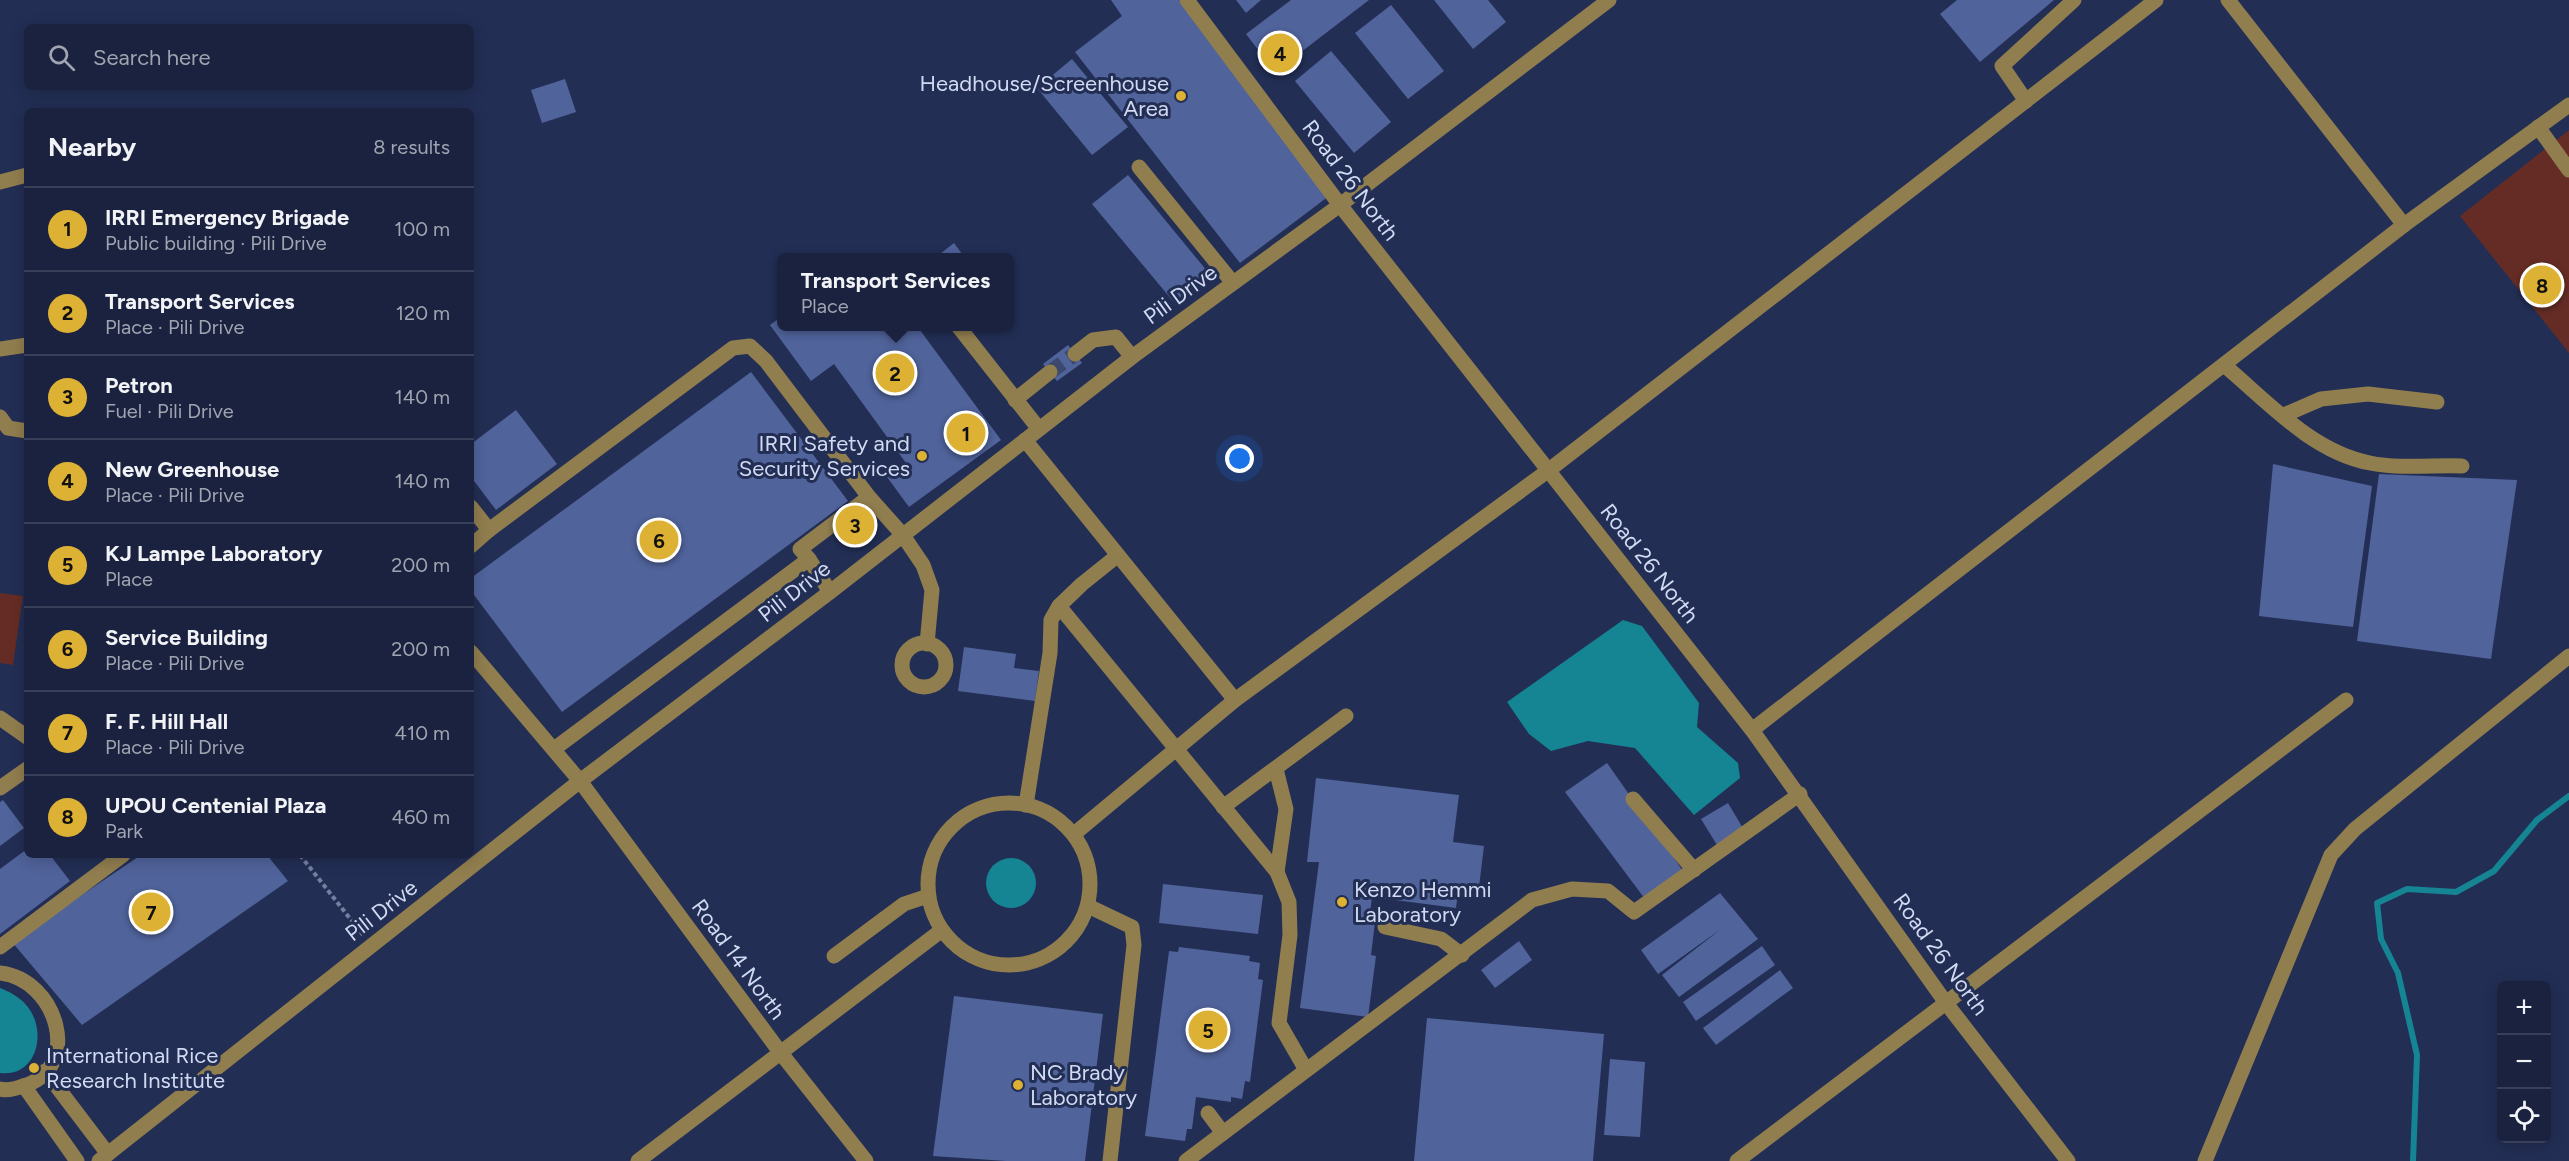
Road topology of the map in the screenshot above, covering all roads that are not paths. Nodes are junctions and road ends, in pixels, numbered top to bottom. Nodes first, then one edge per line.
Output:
1 (1187, 0) edge
2 (1609, 0) edge
3 (2074, 0) edge
4 (2156, 0) edge
5 (2228, 0) edge
6 (2026, 101) junction
7 (2569, 105) edge
8 (2538, 127) junction
9 (1138, 167) dead end
10 (2569, 171) edge
11 (24, 176) edge
12 (0, 182) edge
13 (1340, 205) junction
14 (2404, 225) junction
15 (1233, 283) junction
16 (961, 331) edge
17 (24, 345) edge
18 (0, 349) edge
19 (1075, 354) tunnel mouth
20 (1132, 357) junction
21 (2224, 364) junction
22 (1050, 372) tunnel mouth
23 (1015, 400) junction
24 (2437, 402) dead end
25 (2283, 416) junction
26 (0, 417) edge
27 (1040, 429) junction
28 (24, 431) edge
29 (1024, 440) junction
30 (2462, 466) dead end
31 (1549, 470) junction
32 (869, 497) junction
33 (474, 511) edge
34 (489, 530) junction
35 (902, 534) junction
36 (474, 543) edge
37 (1117, 556) junction
38 (808, 559) junction
39 (830, 592) junction
40 (1059, 606) junction
41 (927, 644) dead end
42 (2569, 656) edge
43 (474, 660) edge
44 (1235, 700) junction
45 (2346, 700) dead end
46 (1346, 716) dead end
47 (0, 718) edge
48 (1752, 730) junction
49 (24, 735) edge
50 (1178, 748) junction
51 (554, 749) junction
52 (1276, 769) junction
53 (24, 771) edge
54 (580, 781) junction
55 (0, 788) edge
56 (1800, 794) junction
57 (1633, 799) dead end
58 (1026, 805) junction
59 (1223, 807) junction
60 (1074, 834) junction
61 (115, 858) edge
62 (1694, 870) junction
63 (1277, 872) junction
64 (928, 896) junction
65 (1088, 906) junction
66 (1385, 927) dead end
67 (942, 930) junction
68 (0, 947) edge
69 (1462, 955) junction
70 (834, 956) dead end
71 (0, 973) edge
72 (1946, 1003) junction
73 (780, 1052) junction
74 (1306, 1070) junction
75 (45, 1071) junction
76 (24, 1086) junction
77 (0, 1089) edge
78 (1208, 1113) dead end
79 (1223, 1133) junction
80 (104, 1157) edge
81 (77, 1161) edge
82 (638, 1161) edge
83 (866, 1161) edge
84 (1110, 1161) edge
85 (1186, 1161) edge
86 (1737, 1161) edge
87 (2068, 1161) edge
88 (2205, 1161) edge

1 - 13 street, Road 26 North
2 - 13 street, Pili Drive
3 - 6 street
4 - 6 street
5 - 14 street
6 - 31 street
7 - 8 street
8 - 10 street
8 - 14 street
9 - 15 street
11 - 12 street
13 - 15 street, Pili Drive
13 - 31 street, Road 26 North
14 - 21 street
15 - 20 street, Pili Drive
16 - 23 street
17 - 18 street
19 - 20 street
20 - 27 street, Pili Drive
21 - 25 street
21 - 48 street
22 - 23 street
23 - 27 street
24 - 25 street
25 - 30 street
26 - 28 street
27 - 29 street, Pili Drive
29 - 35 street, Pili Drive
29 - 37 street
31 - 44 street
31 - 48 street, Road 26 North
32 - 34 street
32 - 35 street
32 - 38 street
33 - 34 street
34 - 36 street
35 - 39 street, Pili Drive
35 - 41 street
37 - 40 street
37 - 44 street
38 - 39 street
38 - 51 street
39 - 54 street, Pili Drive
40 - 50 street
40 - 58 street
42 - 88 street
43 - 51 street, Road 14 North
44 - 50 street
45 - 72 street
46 - 52 street
47 - 49 street
48 - 56 street, Road 26 North
50 - 59 street
50 - 60 street
51 - 54 street, Road 14 North
52 - 59 street
52 - 63 street
53 - 55 street
54 - 73 street, Road 14 North
54 - 80 street, Pili Drive
56 - 62 street
56 - 72 street, Road 26 North
57 - 62 street
58 - 60 street
58 - 64 street
59 - 63 street
60 - 65 street
61 - 68 street
62 - 69 street
63 - 74 street
64 - 67 street
64 - 70 street
65 - 67 street
65 - 84 street
66 - 69 street
67 - 73 street
69 - 74 street
71 - 75 street
72 - 86 street
72 - 87 street, Road 26 North
73 - 82 street
73 - 83 street, Road 14 North
74 - 79 street
75 - 76 street
75 - 80 street
76 - 77 street
76 - 81 street
78 - 79 street
79 - 85 street

